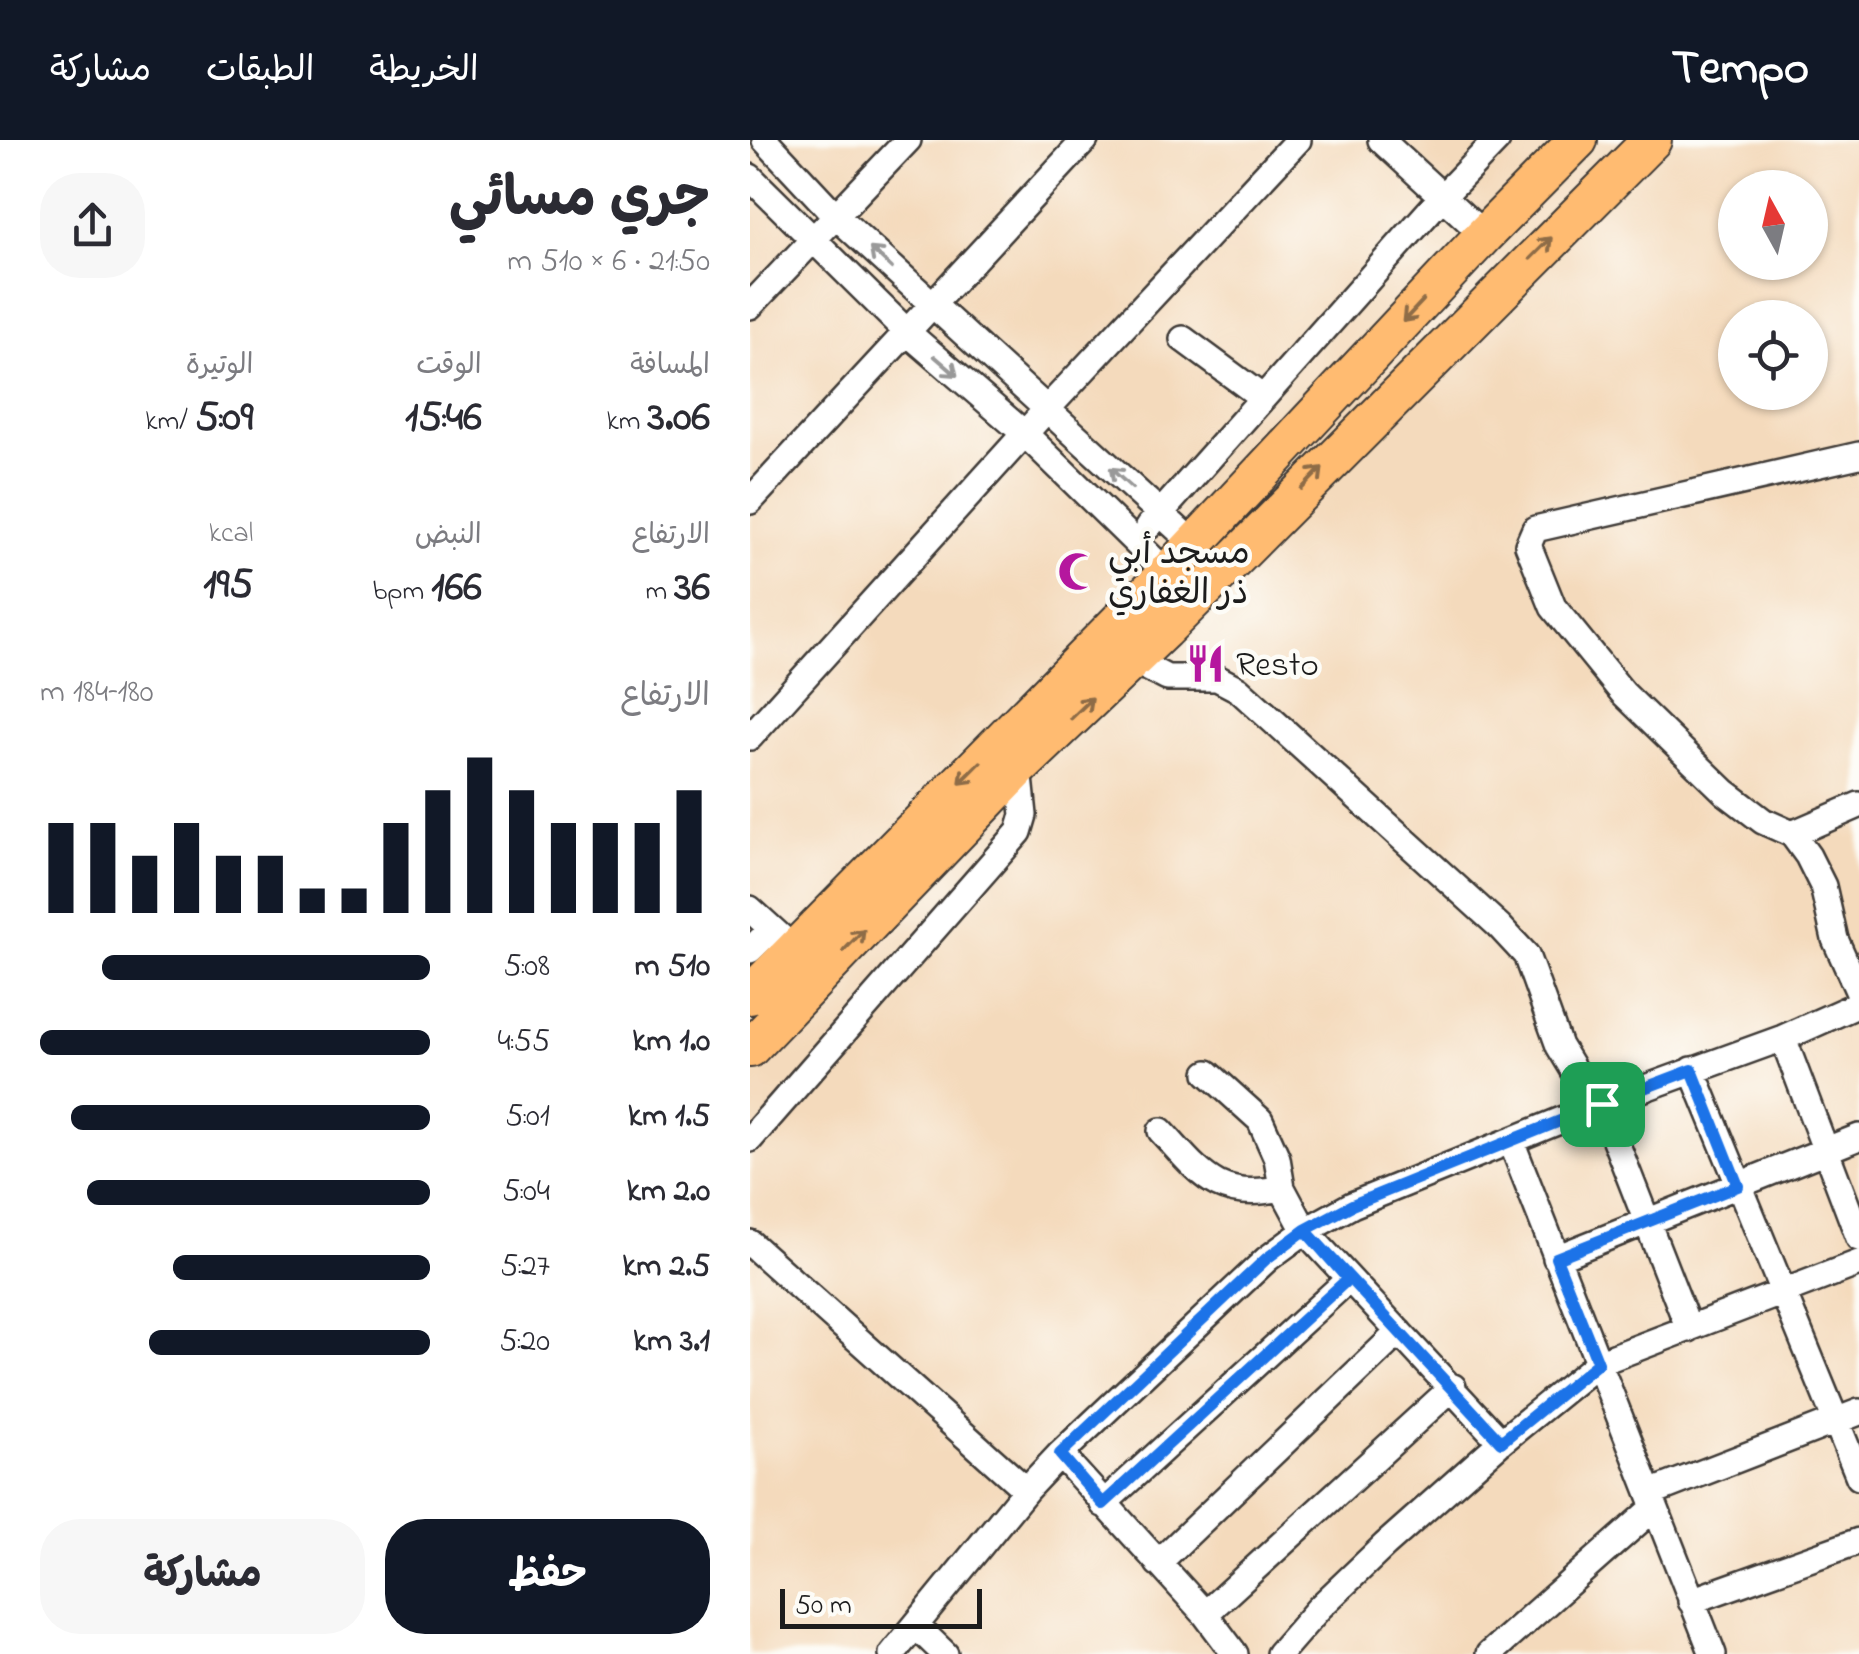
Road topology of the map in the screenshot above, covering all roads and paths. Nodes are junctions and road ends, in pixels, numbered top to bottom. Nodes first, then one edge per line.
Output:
1 (765, 140) edge
2 (908, 140) edge
3 (1086, 140) edge
4 (1298, 140) edge
5 (1381, 140) edge
6 (1498, 140) edge
7 (1578, 140) edge
8 (1652, 140) edge
9 (750, 177) edge
10 (1441, 198) junction
11 (836, 215) junction
12 (1484, 236) junction
13 (812, 239) junction
14 (932, 305) junction
15 (750, 306) edge
16 (908, 333) junction
17 (1183, 339) dead end
18 (1263, 398) junction
19 (1046, 410) junction
20 (1025, 434) junction
21 (1859, 455) edge
22 (750, 501) edge
23 (1160, 514) junction
24 (1135, 542) junction
25 (1194, 543) junction
26 (1167, 572) junction
27 (1132, 660) junction
28 (750, 737) edge
29 (1019, 768) junction
30 (1859, 805) edge
31 (1792, 834) junction
32 (750, 909) edge
33 (784, 939) junction
34 (750, 950) edge
35 (1859, 993) edge
36 (750, 995) edge
37 (1859, 1004) edge
38 (1783, 1038) junction
39 (750, 1048) edge
40 (1692, 1070) junction
41 (1208, 1073) dead end
42 (1602, 1104) junction
43 (1161, 1130) dead end
44 (1859, 1137) edge
45 (750, 1139) edge
46 (1510, 1141) junction
47 (1826, 1150) junction
48 (1738, 1186) junction
49 (1282, 1188) junction
50 (1647, 1222) junction
51 (1305, 1230) junction
52 (1859, 1238) edge
53 (750, 1243) edge
54 (1556, 1258) junction
55 (1859, 1263) edge
56 (1348, 1279) junction
57 (1783, 1292) junction
58 (1689, 1329) junction
59 (1398, 1332) junction
60 (1598, 1363) junction
61 (1453, 1387) junction
62 (1847, 1417) edge
63 (1501, 1442) junction
64 (1060, 1454) junction
65 (1859, 1478) edge
66 (1026, 1490) junction
67 (1653, 1500) junction
68 (1103, 1504) junction
69 (1859, 1541) edge
70 (1158, 1563) junction
71 (1691, 1601) junction
72 (1205, 1614) junction
73 (916, 1626) junction
74 (892, 1654) edge
75 (945, 1654) edge
76 (1235, 1654) edge
77 (1279, 1654) edge
78 (1490, 1654) edge
79 (1713, 1654) edge

1 - 11 street
2 - 11 street
3 - 14 street
4 - 19 street
5 - 10 street
6 - 10 street
7 - 12 highway
27 -> 8 highway
9 - 13 street
10 - 12 street
10 - 18 street
11 - 13 street
14 -> 11 street
12 -> 25 highway
13 - 15 street
13 - 16 street
14 - 16 street
14 - 19 street
16 -> 20 street
16 - 22 street
17 - 18 street
18 - 23 street
19 - 20 street
23 -> 19 street
20 - 24 street
20 - 28 street
21 - 31 street
23 - 24 street
23 - 25 street
24 - 26 street
25 - 26 highway
26 -> 33 highway
29 -> 27 highway
27 - 42 street
39 -> 29 highway
29 - 45 street
30 - 31 street
31 - 35 street
32 - 33 street
33 - 34 street
33 - 36 highway
37 - 38 street
38 - 40 street
38 - 47 street
40 - 42 street
40 - 48 street
41 - 49 street
42 - 46 street
42 - 50 street
43 - 49 street
44 - 47 street
46 - 51 street
46 - 54 street
47 - 48 street
47 - 52 street
48 - 50 street
48 - 57 street
49 - 51 street
50 - 54 street
50 - 58 street
51 - 56 street
51 - 64 street
53 - 66 street
54 - 60 street
55 - 57 street
56 - 59 street
56 - 68 street
57 - 58 street
57 - 62 street
58 - 60 street
59 - 61 street
59 - 70 street
60 - 63 street
60 - 67 street
61 - 63 street
61 - 72 street
62 - 65 street
62 - 67 street
63 - 77 street
64 - 66 street
64 - 68 street
66 - 73 street
67 - 71 street
67 - 78 street
68 - 70 street
69 - 71 street
70 - 72 street
71 - 79 street
72 - 76 street
73 - 74 street
73 - 75 street

